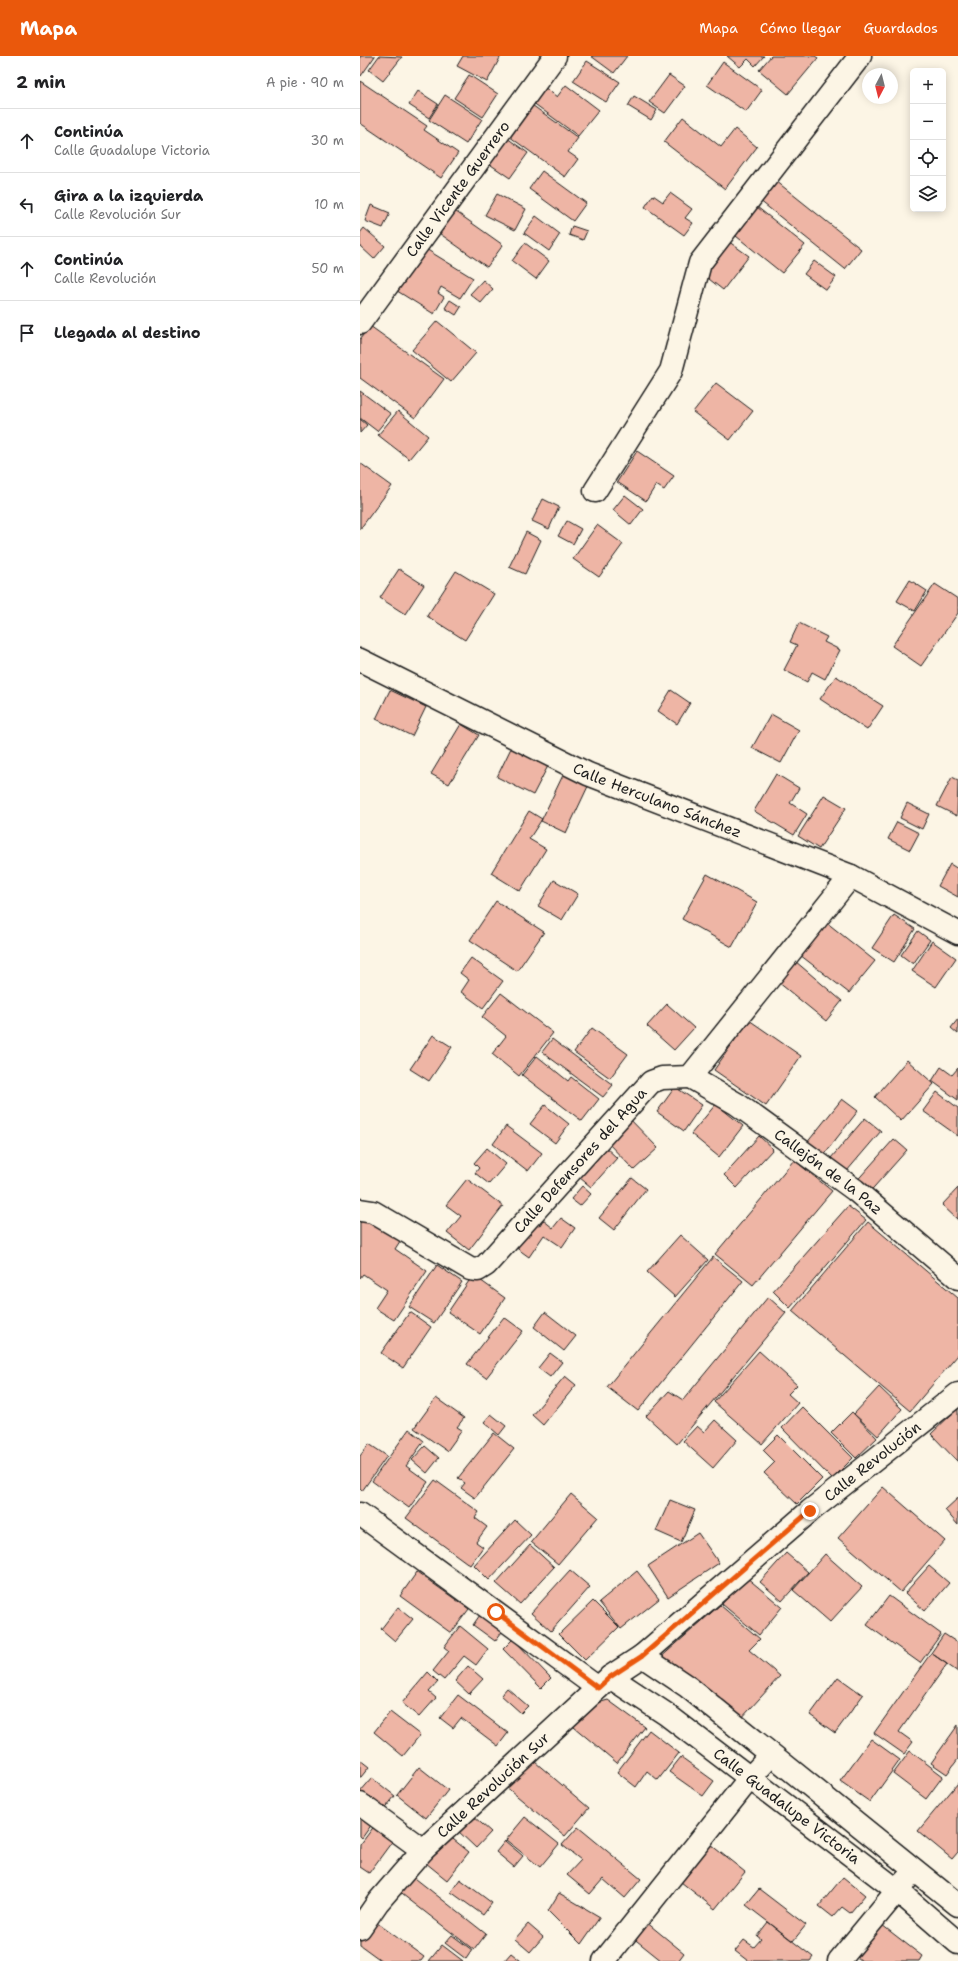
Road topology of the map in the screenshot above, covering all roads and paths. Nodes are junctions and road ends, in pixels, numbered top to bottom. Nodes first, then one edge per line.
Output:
1 (555, 56) edge
2 (860, 56) edge
3 (360, 323) edge
4 (595, 491) dead end
5 (360, 660) edge
6 (851, 876) junction
7 (958, 933) edge
8 (690, 1078) junction
9 (360, 1210) edge
10 (958, 1278) edge
11 (958, 1394) edge
12 (360, 1514) edge
13 (642, 1656) junction
14 (604, 1683) junction
15 (771, 1755) junction
16 (749, 1779) junction
17 (360, 1804) edge
18 (423, 1850) junction
19 (914, 1870) junction
20 (898, 1891) junction
21 (958, 1905) edge
22 (360, 1928) edge
23 (958, 1943) edge
24 (604, 1961) edge
25 (839, 1961) edge

1 - 3 street, Calle Vicente Guerrero
2 - 4 street
5 - 6 street, Calle Herculano Sánchez
6 - 7 street, Calle Herculano Sánchez
6 - 8 street
8 - 9 street, Calle Defensores del Agua
8 - 10 street, Callejón de la Paz
11 - 13 street, Calle Revolución
12 - 14 street, Calle Guadalupe Victoria
13 - 14 street, Calle Revolución Sur
13 - 15 street, Calle Guadalupe Victoria
14 - 16 street, Calle Guadalupe Victoria
14 - 18 street, Calle Revolución Sur
15 - 16 street
15 - 19 street, Calle Guadalupe Victoria
16 - 20 street, Calle Guadalupe Victoria
16 - 24 street
17 - 18 street
18 - 22 street, Calle Revolución Sur
19 - 20 street
19 - 21 street, Calle Guadalupe Victoria
20 - 23 street, Calle Guadalupe Victoria
20 - 25 street

